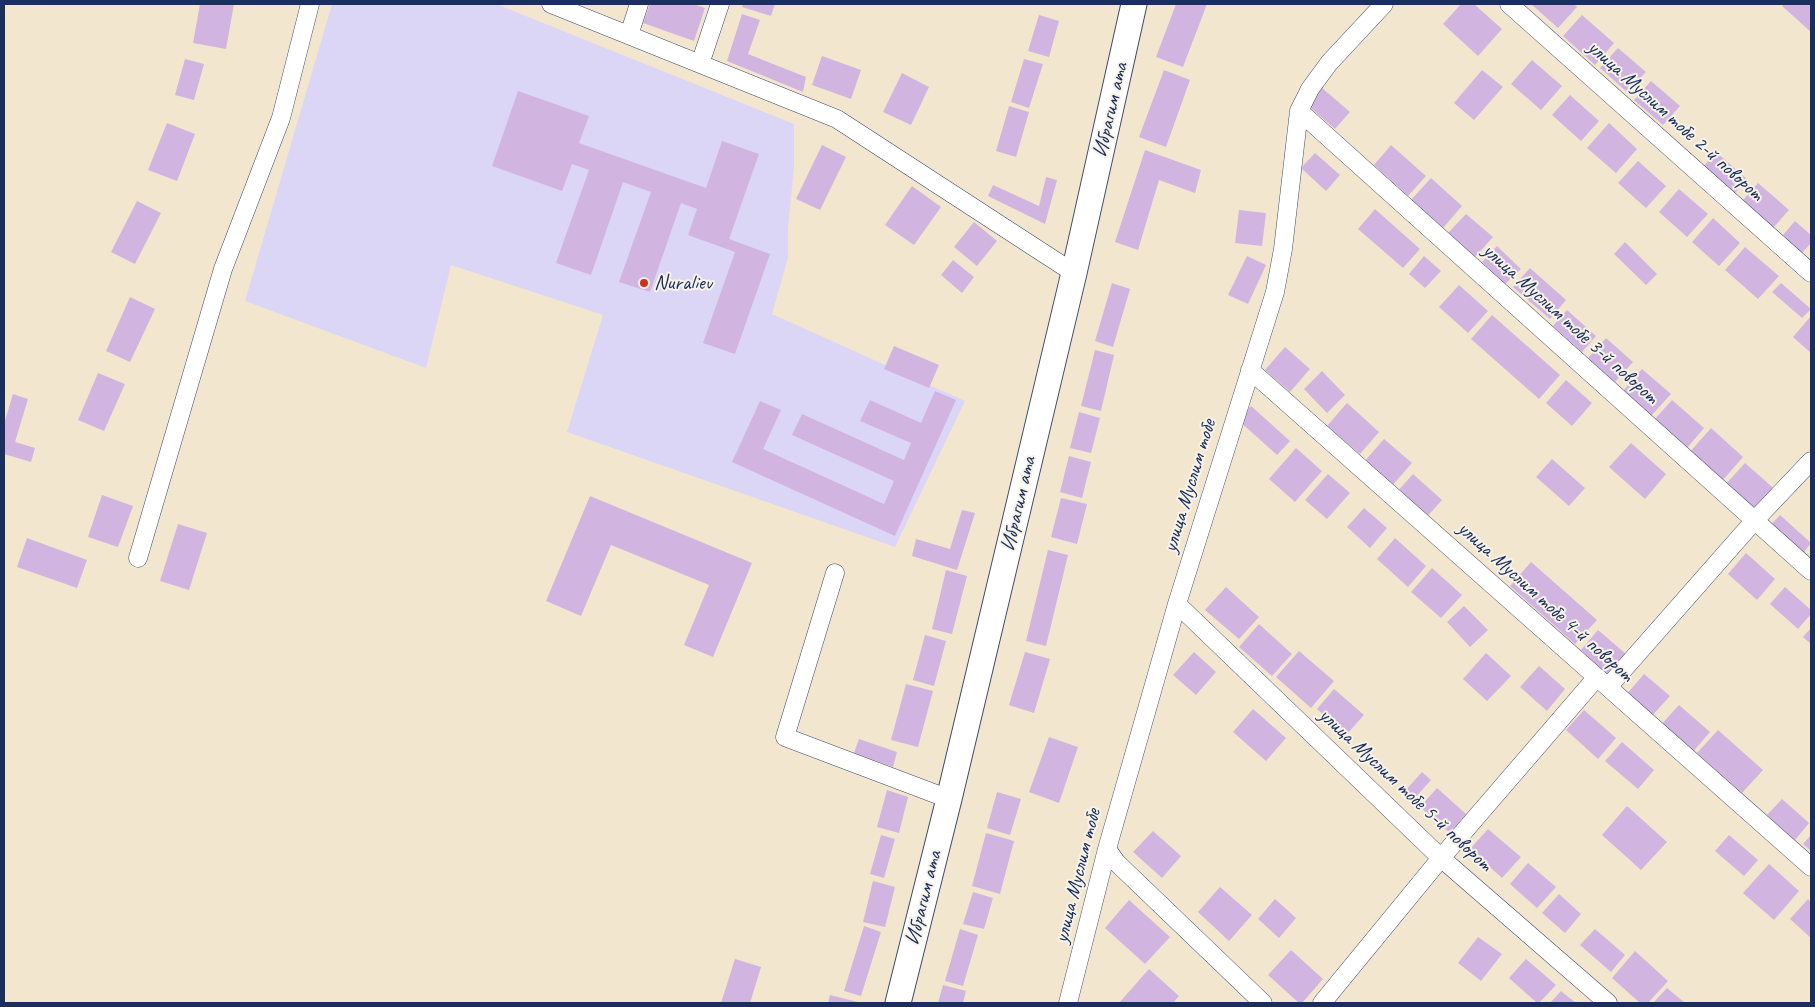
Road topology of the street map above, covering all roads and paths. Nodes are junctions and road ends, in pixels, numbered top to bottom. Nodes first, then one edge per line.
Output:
1 (310, 4) edge
2 (551, 4) edge
3 (639, 4) edge
4 (720, 4) edge
5 (1134, 4) edge
6 (1384, 4) edge
7 (1509, 4) edge
8 (629, 35) junction
9 (700, 64) junction
10 (1299, 111) junction
11 (1074, 272) junction
12 (1811, 273) edge
13 (1250, 370) junction
14 (1811, 461) edge
15 (1755, 520) junction
16 (138, 558) dead end
17 (1811, 571) edge
18 (835, 573) dead end
19 (1177, 604) junction
20 (1602, 682) junction
21 (949, 799) junction
22 (1107, 849) junction
23 (1441, 858) junction
24 (1811, 867) edge
25 (898, 1003) edge
26 (1068, 1003) edge
27 (1264, 1003) edge
28 (1322, 1003) edge
29 (1608, 1003) edge

1 - 16 street
2 - 8 street
3 - 8 street
4 - 9 street
5 - 11 street, Ибрагим ата
6 - 10 street, улица Муслим тобе
7 - 12 street, улица Муслим тобе 2-й поворот
8 - 9 street
9 - 11 street
10 - 13 street, улица Муслим тобе
10 - 15 street, улица Муслим тобе 3-й поворот
11 - 21 street, Ибрагим ата
13 - 19 street, улица Муслим тобе
13 - 20 street, улица Муслим тобе 4-й поворот
14 - 15 street
15 - 17 street, улица Муслим тобе 3-й поворот
15 - 20 street
18 - 21 street
19 - 22 street, улица Муслим тобе
19 - 23 street, улица Муслим тобе 5-й поворот
20 - 23 street
20 - 24 street, улица Муслим тобе 4-й поворот
21 - 25 street, Ибрагим ата
22 - 26 street, улица Муслим тобе
22 - 27 street
23 - 28 street
23 - 29 street, улица Муслим тобе 5-й поворот

